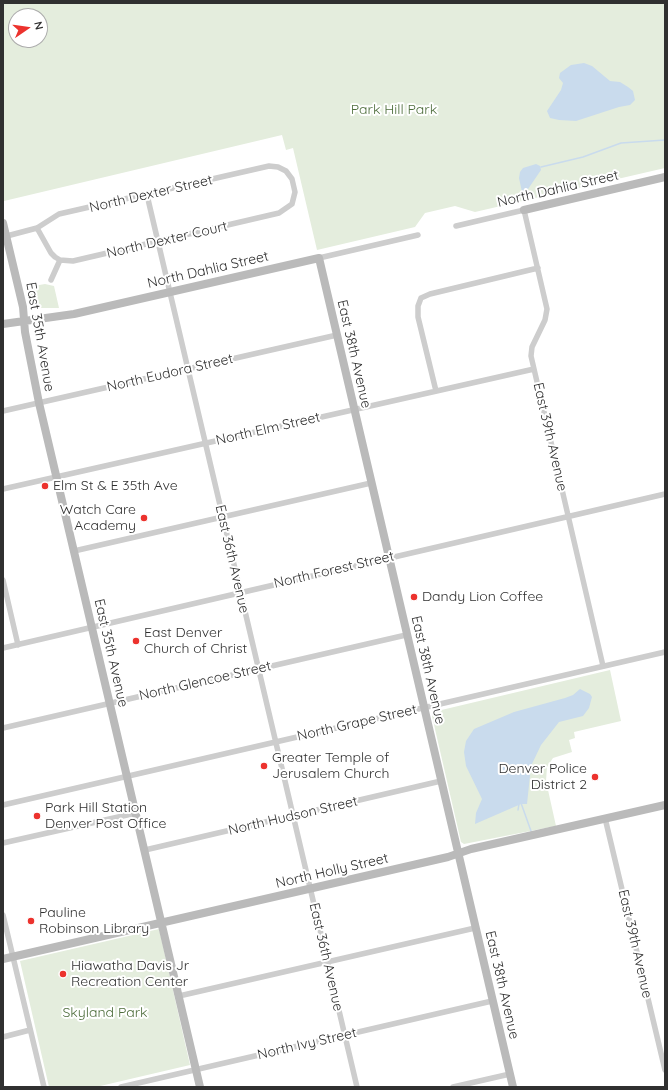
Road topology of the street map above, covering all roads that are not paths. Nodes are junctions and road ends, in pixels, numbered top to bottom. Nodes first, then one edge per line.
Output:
1 (665, 177) edge
2 (294, 185) joint
3 (147, 195) junction
4 (524, 210) junction
5 (3, 223) edge
6 (456, 226) dead end
7 (37, 228) junction
8 (418, 235) dead end
9 (5, 237) edge
10 (158, 243) junction
11 (319, 258) junction
12 (60, 260) junction
13 (538, 268) junction
14 (51, 280) dead end
15 (170, 292) junction
16 (24, 321) junction
17 (3, 324) edge
18 (337, 335) junction
19 (188, 369) junction
20 (534, 369) junction
21 (436, 391) junction
22 (39, 402) junction
23 (354, 410) junction
24 (3, 411) edge
25 (205, 443) junction
26 (56, 476) junction
27 (371, 483) junction
28 (3, 489) edge
29 (665, 494) edge
30 (568, 516) junction
31 (223, 518) junction
32 (74, 551) junction
33 (388, 558) junction
34 (3, 580) edge
35 (240, 592) junction
36 (92, 627) junction
37 (406, 635) junction
38 (18, 645) junction
39 (3, 648) edge
40 (665, 652) edge
41 (603, 666) junction
42 (258, 669) junction
43 (110, 703) junction
44 (423, 708) junction
45 (3, 728) edge
46 (276, 742) junction
47 (127, 777) junction
48 (441, 781) junction
49 (3, 805) edge
50 (665, 805) edge
51 (136, 813) junction
52 (293, 816) junction
53 (605, 818) junction
54 (3, 843) edge
55 (145, 850) junction
56 (458, 854) junction
57 (310, 889) junction
58 (3, 915) edge
59 (162, 923) junction
60 (475, 928) junction
61 (13, 956) junction
62 (3, 959) edge
63 (327, 962) junction
64 (179, 996) junction
65 (492, 1001) junction
66 (30, 1030) junction
67 (344, 1035) junction
68 (3, 1037) edge
69 (196, 1070) junction
70 (665, 1070) edge
71 (510, 1074) junction
72 (44, 1087) edge
73 (120, 1087) edge
74 (200, 1087) edge
75 (356, 1087) edge
76 (453, 1087) edge
77 (513, 1087) edge

1 - 4 street, North Dahlia Street
2 - 3 street, North Dexter Street
2 - 10 street, North Dexter Court
3 - 7 street, North Dexter Street
3 - 10 street, East 36th Avenue
4 - 6 street, North Dahlia Street
4 - 13 street, East 39th Avenue
5 - 9 street, East 35th Avenue
7 - 9 street, North Dexter Street
7 - 12 street
8 - 11 street, North Dahlia Street
9 - 16 street, East 35th Avenue
10 - 12 street, North Dexter Court
10 - 15 street, East 36th Avenue
11 - 15 street, North Dahlia Street
11 - 18 street, East 38th Avenue
12 - 14 street
13 - 20 street, East 39th Avenue
13 - 21 street
15 - 16 street, North Dahlia Street
15 - 19 street, East 36th Avenue
16 - 17 street, North Dahlia Street
16 - 22 street, East 35th Avenue
18 - 19 street, North Eudora Street
18 - 23 street, East 38th Avenue
19 - 22 street, North Eudora Street
19 - 25 street, East 36th Avenue
20 - 21 street, North Elm Street
20 - 30 street, East 39th Avenue
21 - 23 street, North Elm Street
22 - 24 street, North Eudora Street
22 - 26 street, East 35th Avenue
23 - 25 street, North Elm Street
23 - 27 street, East 38th Avenue
25 - 26 street, North Elm Street
25 - 31 street, East 36th Avenue
26 - 28 street, North Elm Street
26 - 32 street, East 35th Avenue
27 - 31 street
27 - 33 street, East 38th Avenue
29 - 30 street, North Forest Street
30 - 33 street, North Forest Street
30 - 41 street, East 39th Avenue
31 - 32 street
31 - 35 street, East 36th Avenue
32 - 36 street, East 35th Avenue
33 - 35 street, North Forest Street
33 - 37 street, East 38th Avenue
34 - 38 street
35 - 36 street, North Forest Street
35 - 42 street, East 36th Avenue
36 - 38 street, North Forest Street
36 - 43 street, East 35th Avenue
37 - 42 street, North Glencoe Street
37 - 44 street, East 38th Avenue
38 - 39 street, North Forest Street
40 - 41 street, North Grape Street
41 - 44 street, North Grape Street
42 - 43 street, North Glencoe Street
42 - 46 street, East 36th Avenue
43 - 45 street, North Glencoe Street
43 - 47 street, East 35th Avenue
44 - 46 street, North Grape Street
44 - 48 street, East 38th Avenue
46 - 47 street, North Grape Street
46 - 52 street, East 36th Avenue
47 - 49 street, North Grape Street
47 - 51 street, East 35th Avenue
48 - 52 street, North Hudson Street
48 - 56 street, East 38th Avenue
50 - 53 street, North Holly Street
51 - 54 street
51 - 55 street, East 35th Avenue
52 - 55 street, North Hudson Street
52 - 57 street, East 36th Avenue
53 - 56 street, North Holly Street
53 - 70 street, East 39th Avenue
55 - 59 street, East 35th Avenue
56 - 57 street, North Holly Street
56 - 60 street, East 38th Avenue
57 - 59 street, North Holly Street
57 - 63 street, East 36th Avenue
58 - 61 street
59 - 61 street, North Holly Street
59 - 64 street, East 35th Avenue
60 - 63 street
60 - 65 street, East 38th Avenue
61 - 62 street, North Holly Street
61 - 66 street
63 - 64 street
63 - 67 street, East 36th Avenue
64 - 69 street, East 35th Avenue
65 - 67 street, North Ivy Street
65 - 71 street, East 38th Avenue
66 - 68 street
66 - 72 street
67 - 69 street, North Ivy Street
67 - 75 street, East 36th Avenue
69 - 73 street, North Ivy Street
69 - 74 street, East 35th Avenue
71 - 76 street
71 - 77 street, East 38th Avenue

